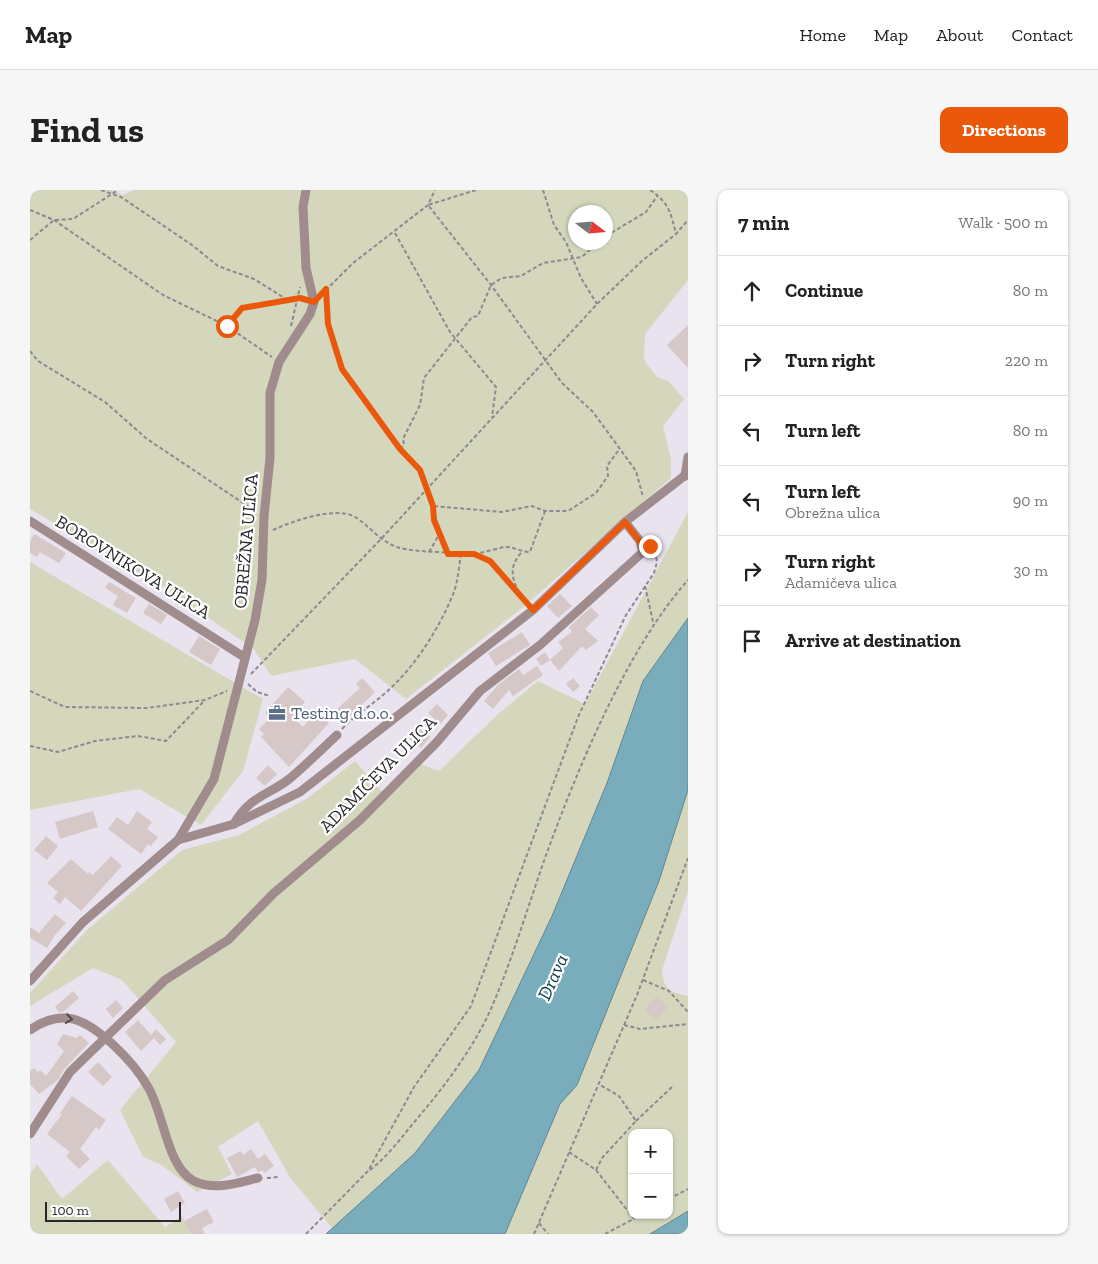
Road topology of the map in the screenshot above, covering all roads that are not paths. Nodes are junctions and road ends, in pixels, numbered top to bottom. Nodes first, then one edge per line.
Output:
1 (306, 190) edge
2 (688, 457) edge
3 (687, 474) edge
4 (30, 521) edge
5 (625, 522) junction
6 (244, 657) junction
7 (338, 735) road end
8 (234, 824) junction
9 (178, 840) junction
10 (30, 981) edge
11 (30, 1030) edge
12 (106, 1038) junction
13 (30, 1134) edge
14 (258, 1178) road end

1 - 6 street, OBREŽNA ULICA
2 - 3 street, OBREŽNA ULICA
3 - 5 street, OBREŽNA ULICA
4 - 6 street, BOROVNIKOVA ULICA
5 - 8 street, OBREŽNA ULICA
5 - 12 street, ADAMIČEVA ULICA
6 - 9 street, OBREŽNA ULICA
7 - 8 street
8 - 9 street, OBREŽNA ULICA
9 - 10 street, OBREŽNA ULICA
11 -> 12 street
12 - 13 street, ADAMIČEVA ULICA
12 - 14 street

